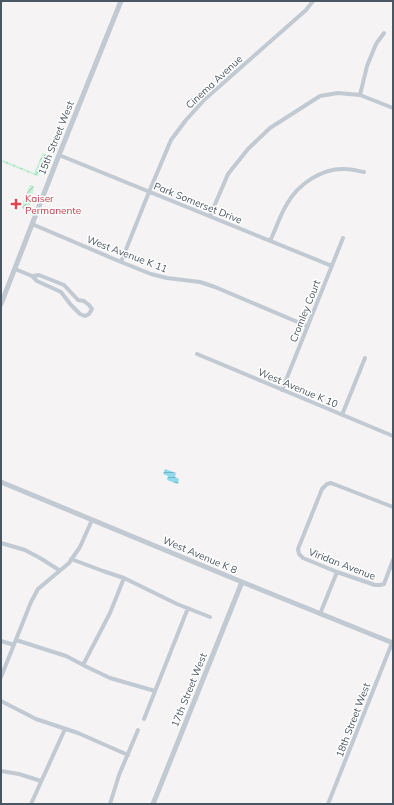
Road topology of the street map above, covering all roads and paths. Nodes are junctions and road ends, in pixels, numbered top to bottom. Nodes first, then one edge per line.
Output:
1 (121, 1) edge
2 (313, 1) edge
3 (384, 33) dead end
4 (360, 95) junction
5 (393, 108) edge
6 (59, 156) junction
7 (364, 172) dead end
8 (149, 192) junction
9 (210, 216) junction
10 (32, 224) junction
11 (343, 238) dead end
12 (270, 241) junction
13 (121, 262) junction
14 (332, 266) junction
15 (14, 269) junction
16 (32, 276) junction
17 (78, 300) junction
18 (1, 304) edge
19 (73, 306) junction
20 (307, 326) junction
21 (197, 354) dead end
22 (365, 358) dead end
23 (282, 390) junction
24 (342, 415) junction
25 (393, 436) edge
26 (1, 482) edge
27 (393, 507) edge
28 (92, 520) junction
29 (1, 543) edge
30 (72, 559) junction
31 (393, 560) edge
32 (59, 570) junction
33 (337, 572) junction
34 (124, 578) junction
35 (242, 582) junction
36 (188, 608) junction
37 (320, 614) junction
38 (210, 617) dead end
39 (16, 640) junction
40 (1, 641) edge
41 (392, 643) edge
42 (14, 645) junction
43 (83, 665) junction
44 (1, 677) edge
45 (155, 691) junction
46 (1, 701) edge
47 (144, 719) dead end
48 (65, 729) junction
49 (138, 730) dead end
50 (128, 754) junction
51 (1, 771) edge
52 (41, 781) junction
53 (31, 804) edge
54 (110, 804) edge
55 (153, 804) edge
56 (328, 804) edge

1 - 6 street, 15th Street West
2 - 8 street, Cinema Avenue
3 - 4 street
4 - 5 street
4 - 9 street
6 - 8 street, Park Somerset Drive
6 - 10 street, 15th Street West
7 - 12 street
8 - 9 street, Park Somerset Drive
8 - 13 street, Cinema Avenue
9 - 12 street, Park Somerset Drive
10 - 13 street, West Avenue K 11
10 - 15 street, 15th Street West
11 - 14 street, Cromley Court
12 - 14 street, Park Somerset Drive
13 - 20 street, West Avenue K 11
14 - 20 street, Cromley Court
15 - 16 street
15 - 18 street, 15th Street West
16 - 17 street
16 - 19 street
17 - 19 street
17 - 19 street
20 - 23 street, Cromley Court
21 - 23 street, West Avenue K 10
22 - 24 street
23 - 24 street, West Avenue K 10
24 - 25 street, West Avenue K 10
26 - 28 street, West Avenue K 8
27 - 33 street, Viridan Avenue
28 - 30 street
28 - 35 street, West Avenue K 8
29 - 32 street
30 - 32 street
30 - 34 street
31 - 33 street, Viridan Avenue
32 - 39 street
33 - 37 street
34 - 36 street
34 - 43 street
35 - 37 street, West Avenue K 8
35 - 55 street, 17th Street West
36 - 38 street
36 - 45 street
37 - 41 street, West Avenue K 8
39 - 42 street
39 - 43 street
40 - 42 street
41 - 56 street, 18th Street West
42 - 44 street
43 - 45 street
45 - 47 street
46 - 48 street
48 - 50 street
48 - 52 street
49 - 50 street
50 - 54 street
51 - 52 street
52 - 53 street

